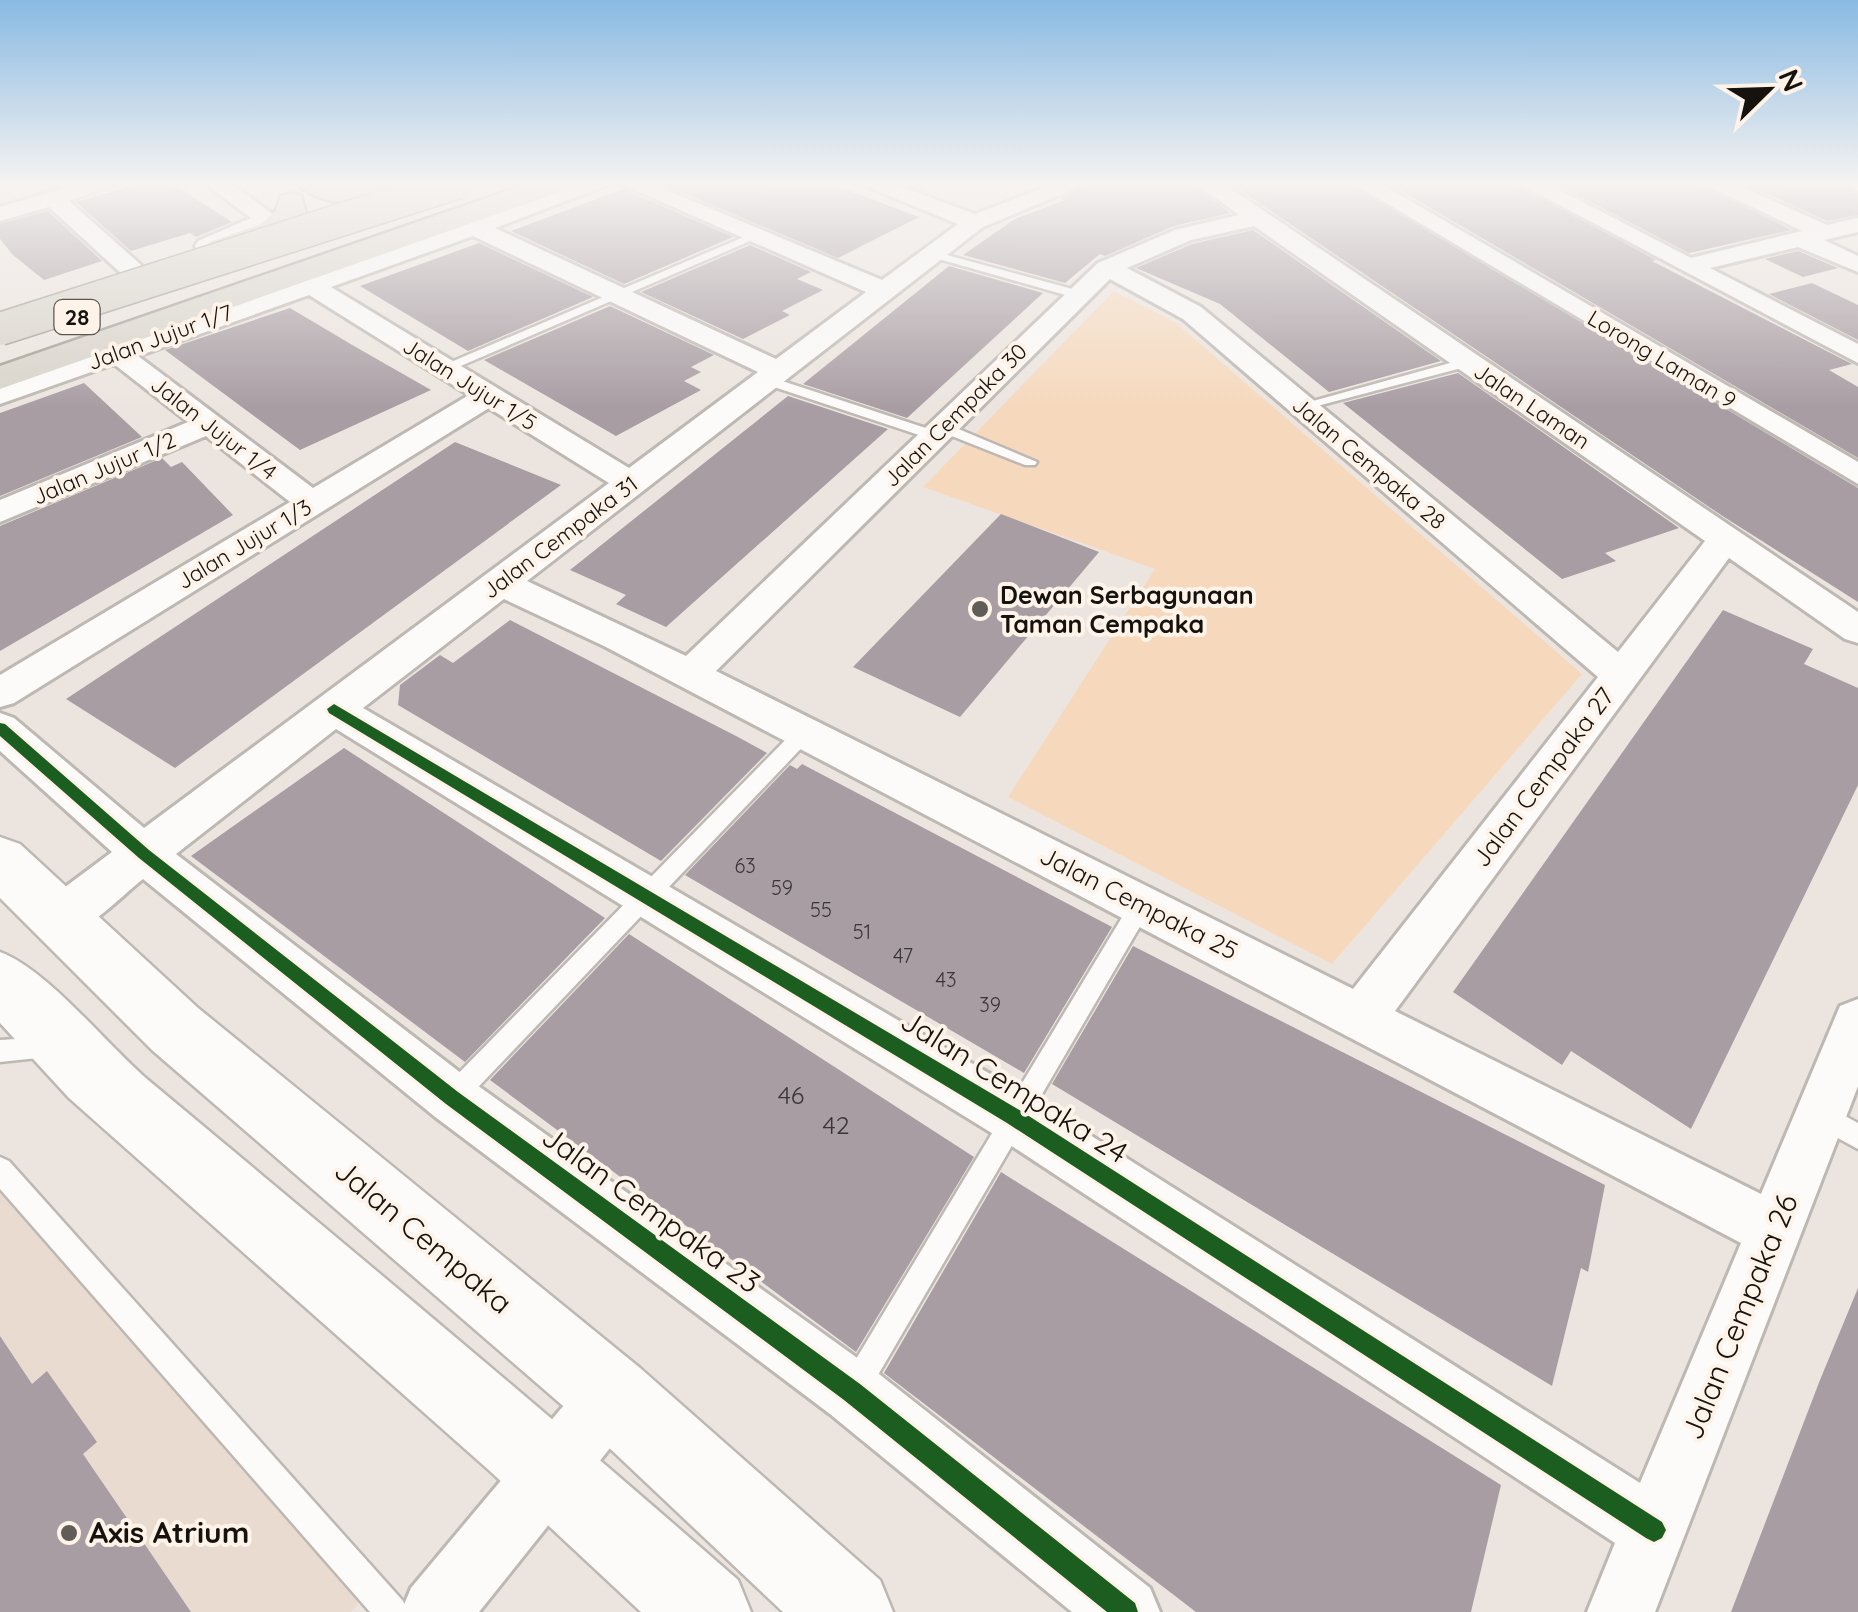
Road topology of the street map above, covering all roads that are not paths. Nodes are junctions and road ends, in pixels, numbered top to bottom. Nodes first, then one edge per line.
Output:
1 (118, 257) edge
2 (172, 257) edge
3 (197, 257) edge
4 (219, 257) edge
5 (285, 257) edge
6 (325, 257) edge
7 (387, 257) edge
8 (537, 257) edge
9 (704, 257) edge
10 (805, 257) edge
11 (928, 257) edge
12 (944, 257) edge
13 (1132, 257) edge
14 (1315, 257) edge
15 (1489, 257) edge
16 (1670, 257) edge
17 (1724, 257) edge
18 (1687, 266) junction
19 (1107, 268) junction
20 (132, 270) junction
21 (309, 284) junction
22 (885, 291) junction
23 (1076, 294) junction
24 (616, 295) junction
25 (0, 314) edge
26 (0, 326) edge
27 (0, 343) edge
28 (116, 352) junction
29 (1858, 355) edge
30 (1468, 362) junction
31 (444, 368) junction
32 (773, 376) junction
33 (0, 378) edge
34 (0, 396) edge
35 (488, 396) junction
36 (1302, 406) junction
37 (209, 424) junction
38 (940, 432) junction
39 (1030, 462) dead end
40 (1858, 475) edge
41 (631, 484) junction
42 (312, 504) junction
43 (0, 512) edge
44 (1725, 538) junction
45 (500, 583) junction
46 (1858, 630) edge
47 (690, 674) junction
48 (1620, 676) junction
49 (0, 692) edge
50 (334, 709) junction
51 (0, 728) edge
52 (805, 732) junction
53 (144, 854) junction
54 (0, 861) edge
55 (646, 894) junction
56 (1141, 905) junction
57 (57, 920) junction
58 (14, 1012) edge
59 (1361, 1017) junction
60 (1858, 1022) edge
61 (452, 1098) junction
62 (1014, 1117) junction
63 (1839, 1126) edge
64 (0, 1170) edge
65 (1774, 1230) junction
66 (852, 1392) junction
67 (612, 1396) junction
68 (551, 1470) junction
69 (1654, 1530) junction
70 (429, 1610) edge
71 (706, 1612) edge
72 (848, 1612) edge
73 (1126, 1612) edge
74 (1621, 1612) edge

1 - 20 street
2 - 20 street
3 - 26 highway
4 - 26 highway, 28, bridge
5 - 27 highway, 28
6 - 33 highway
7 - 21 street, Jalan Jujur 1/7
8 - 24 street
9 - 24 lane
10 - 22 street
11 - 22 street, Jalan Cempaka 31
12 - 23 lane
13 - 19 street, Jalan Cempaka 30
14 - 30 street, Jalan Laman
15 - 40 street, Lorong Laman 9
16 - 18 street
17 - 18 street
18 - 29 street
19 - 23 street, Jalan Cempaka 30
19 - 36 street, Jalan Cempaka 28
20 - 25 street
21 - 28 street, Jalan Jujur 1/7
21 - 31 street, Jalan Jujur 1/5
22 - 32 street, Jalan Cempaka 31
23 - 38 street, Jalan Cempaka 30
24 - 31 lane
24 - 32 street
28 - 34 street, Jalan Jujur 1/7
28 - 37 street, Jalan Jujur 1/4
30 - 36 lane
30 - 44 street, Jalan Laman
31 - 35 street, Jalan Jujur 1/5
32 - 38 lane
32 - 41 street, Jalan Cempaka 31
35 - 41 street, Jalan Jujur 1/5
35 - 42 street, Jalan Jujur 1/3
36 - 48 street, Jalan Cempaka 28
37 - 42 street, Jalan Jujur 1/4
37 - 43 street, Jalan Jujur 1/2
38 - 39 lane
38 - 47 street, Jalan Cempaka 30
41 - 45 street, Jalan Cempaka 31
42 - 49 street, Jalan Jujur 1/3
44 - 46 street, Jalan Laman
44 - 48 street, Jalan Cempaka 27
45 - 47 street, Jalan Cempaka 25
45 - 50 street, Jalan Cempaka 31
47 - 52 street, Jalan Cempaka 25
48 - 59 street, Jalan Cempaka 27
50 - 53 street, Jalan Cempaka 31
50 - 55 street, Jalan Cempaka 24
51 - 53 street, Jalan Cempaka 23
52 - 55 lane
52 - 56 street, Jalan Cempaka 25
53 - 57 street, Jalan Cempaka 31
53 - 61 street, Jalan Cempaka 23
54 - 57 main road, Jalan Cempaka
55 - 61 lane
55 - 62 street, Jalan Cempaka 24
56 - 59 street, Jalan Cempaka 25
56 - 62 lane
57 - 67 main road, Jalan Cempaka
58 - 68 main road
59 - 65 street, Jalan Cempaka 25
60 - 63 street, Jalan Cempaka 26
61 - 66 street, Jalan Cempaka 23
62 - 66 lane
62 - 69 street, Jalan Cempaka 24
63 - 65 street, Jalan Cempaka 26
64 - 70 lane
65 - 69 street, Jalan Cempaka 26
66 - 73 street, Jalan Cempaka 23
67 - 68 street
67 - 72 main road, Jalan Cempaka
68 - 70 street
68 - 71 main road
69 - 74 street, Jalan Cempaka 26

